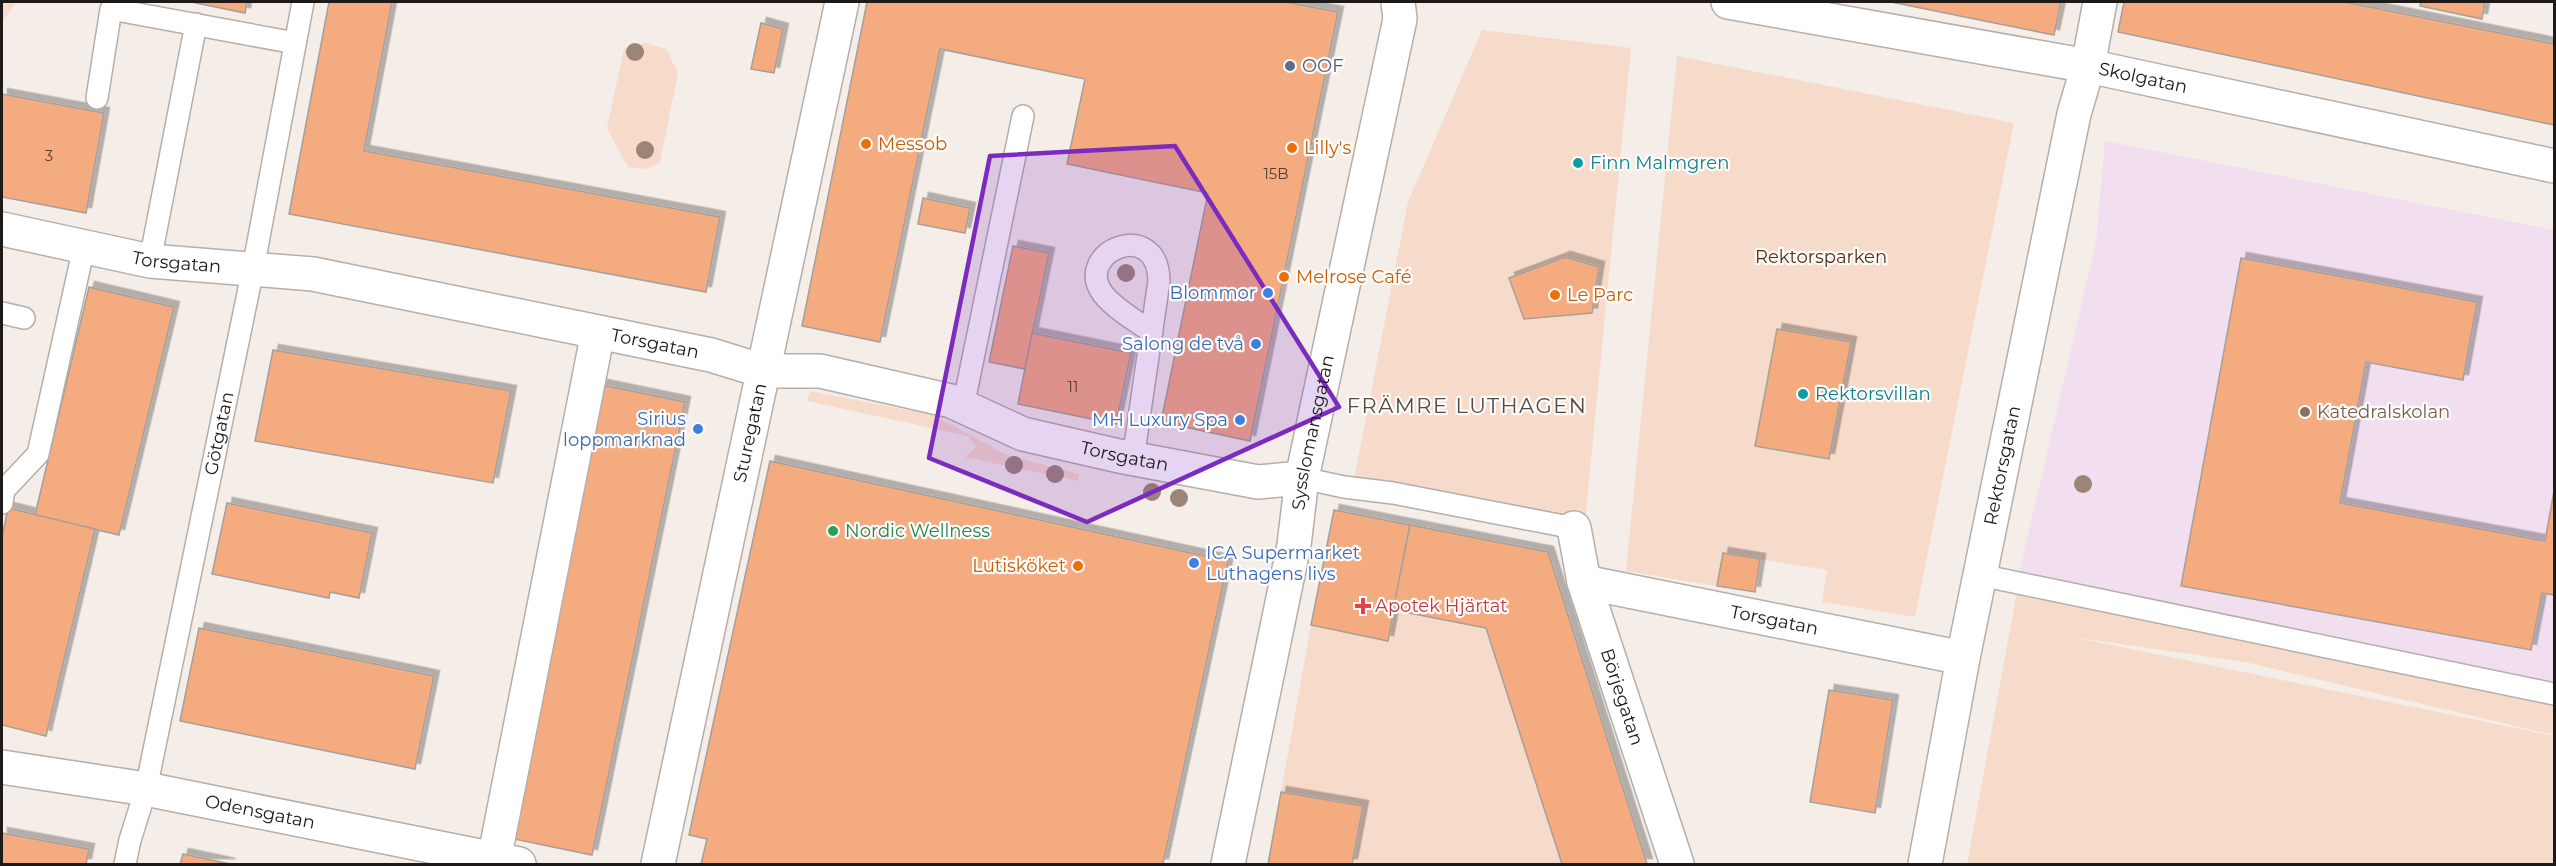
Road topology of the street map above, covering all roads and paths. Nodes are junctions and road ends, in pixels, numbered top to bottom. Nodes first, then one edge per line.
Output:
1 (303, 2) edge
2 (842, 2) edge
3 (1398, 2) edge
4 (1728, 2) edge
5 (2100, 2) edge
6 (196, 24) junction
7 (295, 43) junction
8 (2088, 66) junction
9 (97, 98) dead end
10 (1023, 116) dead end
11 (2554, 166) edge
12 (2, 229) edge
13 (84, 247) junction
14 (150, 261) junction
15 (253, 269) junction
16 (2, 313) edge
17 (24, 318) dead end
18 (598, 332) junction
19 (1152, 332) dead end
20 (763, 371) junction
21 (963, 407) junction
22 (1133, 459) junction
23 (1302, 478) junction
24 (2, 503) edge
25 (1574, 528) joint
26 (1980, 575) junction
27 (1584, 582) junction
28 (1963, 658) junction
29 (2554, 694) edge
30 (2, 767) edge
31 (146, 789) junction
32 (506, 862) edge
33 (125, 864) edge
34 (658, 864) edge
35 (1228, 864) edge
36 (1677, 864) edge
37 (1925, 864) edge

1 - 7 lane, Götgatan
2 - 20 street, Sturegatan
3 - 23 street, Sysslomansgatan
4 - 8 street, Skolgatan
5 - 8 street, Rektorsgatan
6 - 7 lane
6 - 9 lane
6 - 14 lane
7 - 15 lane, Götgatan
8 - 11 street, Skolgatan
8 - 26 street, Rektorsgatan
10 - 21 lane
12 - 13 street, Torsgatan
13 - 14 street, Torsgatan
13 - 24 lane
14 - 15 street, Torsgatan
15 - 18 street, Torsgatan
15 - 31 lane, Götgatan
16 - 17 lane
18 - 20 street, Torsgatan
18 - 32 street
19 - 22 lane
20 - 21 street, Torsgatan
20 - 34 street, Sturegatan
21 - 22 street, Torsgatan
22 - 23 street, Torsgatan
23 - 25 lane
23 - 35 street, Sysslomansgatan
25 - 27 street, Börjegatan
26 - 28 street, Rektorsgatan
26 - 29 lane
27 - 28 street, Torsgatan
27 - 36 street, Börjegatan
28 - 37 street, Rektorsgatan
30 - 31 street, Odensgatan
31 - 32 street, Odensgatan
31 - 33 lane, Götgatan

